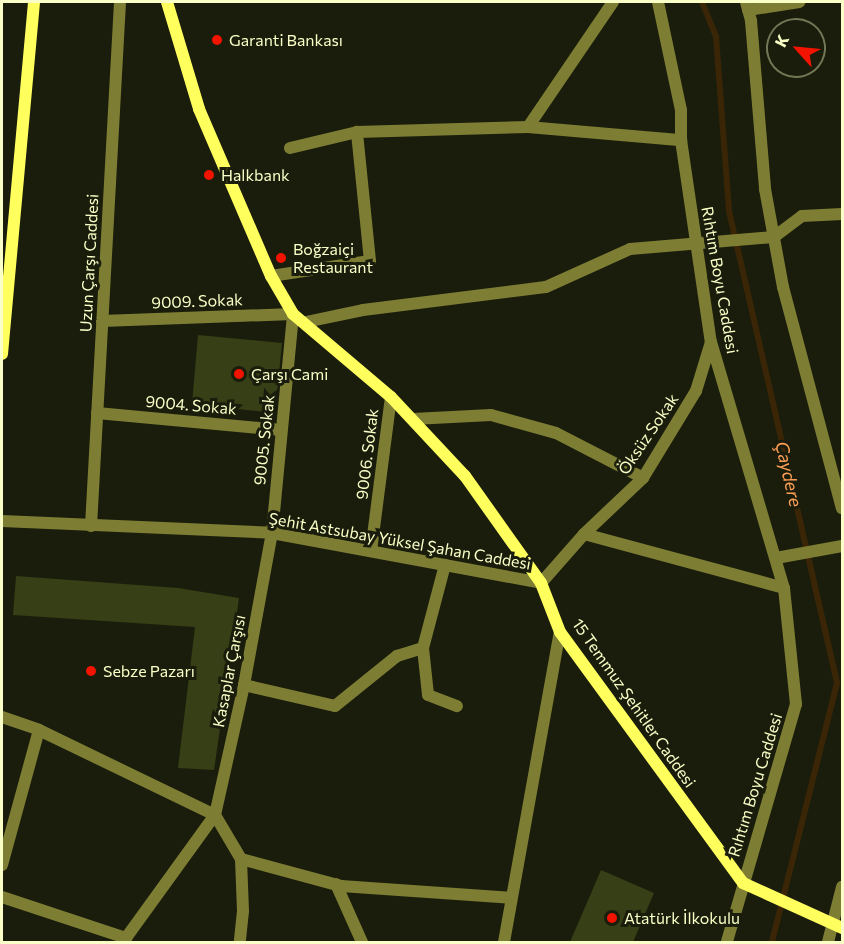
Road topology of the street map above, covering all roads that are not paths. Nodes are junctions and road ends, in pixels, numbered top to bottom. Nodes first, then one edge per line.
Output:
1 (34, 2) edge
2 (120, 2) edge
3 (166, 2) edge
4 (613, 2) edge
5 (658, 2) edge
6 (799, 2) edge
7 (747, 5) edge
8 (528, 127) junction
9 (357, 132) junction
10 (681, 140) junction
11 (290, 148) dead end
12 (843, 214) edge
13 (774, 237) junction
14 (695, 245) junction
15 (271, 276) junction
16 (293, 314) junction
17 (102, 321) junction
18 (306, 322) junction
19 (711, 342) junction
20 (2, 348) edge
21 (2, 354) edge
22 (391, 397) junction
23 (97, 413) junction
24 (413, 419) junction
25 (281, 430) junction
26 (643, 478) junction
27 (843, 508) edge
28 (2, 521) edge
29 (92, 526) junction
30 (272, 533) junction
31 (584, 534) junction
32 (843, 546) edge
33 (371, 551) junction
34 (776, 558) junction
35 (445, 565) junction
36 (541, 584) junction
37 (784, 588) junction
38 (560, 632) junction
39 (423, 648) junction
40 (244, 685) junction
41 (457, 706) dead end
42 (2, 717) edge
43 (39, 730) junction
44 (215, 815) junction
45 (241, 859) junction
46 (2, 865) edge
47 (743, 883) junction
48 (336, 884) junction
49 (843, 887) edge
50 (2, 897) edge
51 (511, 898) junction
52 (838, 926) edge
53 (125, 940) edge
54 (240, 942) edge
55 (362, 942) edge
56 (504, 942) edge
57 (727, 942) edge
58 (828, 942) edge

1 - 20 main road
2 - 17 street, Uzun Çarşı Caddesi
3 - 15 main road, 15 Temmuz Şehitler Caddesi
4 - 8 street
5 - 10 street, Rıhtım Boyu Caddesi
6 - 7 street
7 - 13 street
8 - 9 street
8 - 10 street
9 - 11 street
9 - 15 street
10 - 14 street, Rıhtım Boyu Caddesi
12 - 13 street
13 - 14 street
13 - 27 street
14 - 18 street
14 - 19 street, Rıhtım Boyu Caddesi
15 - 16 main road, 15 Temmuz Şehitler Caddesi
16 - 17 street, 9009. Sokak
16 - 18 main road, 15 Temmuz Şehitler Caddesi
16 - 25 street, 9005. Sokak
17 - 23 street, Uzun Çarşı Caddesi
18 - 22 main road, 15 Temmuz Şehitler Caddesi
19 - 26 street, Öksüz Sokak
19 - 34 street, Rıhtım Boyu Caddesi
20 - 21 main road
22 - 24 main road, 15 Temmuz Şehitler Caddesi
22 - 33 street, 9006. Sokak
23 - 25 street, 9004. Sokak
23 - 29 street, Uzun Çarşı Caddesi
24 - 26 street
24 - 36 main road, 15 Temmuz Şehitler Caddesi
25 - 30 street, 9005. Sokak
26 - 31 street, Öksüz Sokak
28 - 29 street, Şehit Astsubay Yüksel Şahan Caddesi
29 - 30 street, Şehit Astsubay Yüksel Şahan Caddesi
30 - 33 street, Şehit Astsubay Yüksel Şahan Caddesi
30 - 40 street, Kasaplar Çarşısı
31 - 36 street, Öksüz Sokak
31 - 37 street
32 - 34 street
33 - 35 street, Şehit Astsubay Yüksel Şahan Caddesi
34 - 37 street, Rıhtım Boyu Caddesi
35 - 36 street, Şehit Astsubay Yüksel Şahan Caddesi
35 - 39 street
36 - 38 main road, 15 Temmuz Şehitler Caddesi
37 - 47 street, Rıhtım Boyu Caddesi
38 - 47 main road, 15 Temmuz Şehitler Caddesi
38 - 51 street
39 - 40 street
39 - 41 street
40 - 44 street, Kasaplar Çarşısı
42 - 43 street
43 - 44 street
43 - 46 street
44 - 45 street
44 - 53 street
45 - 48 street
45 - 54 street
47 - 52 main road, 15 Temmuz Şehitler Caddesi
47 - 57 street, Rıhtım Boyu Caddesi
48 - 51 street
48 - 55 street
49 - 52 street
50 - 53 street
51 - 56 street
52 - 58 street

